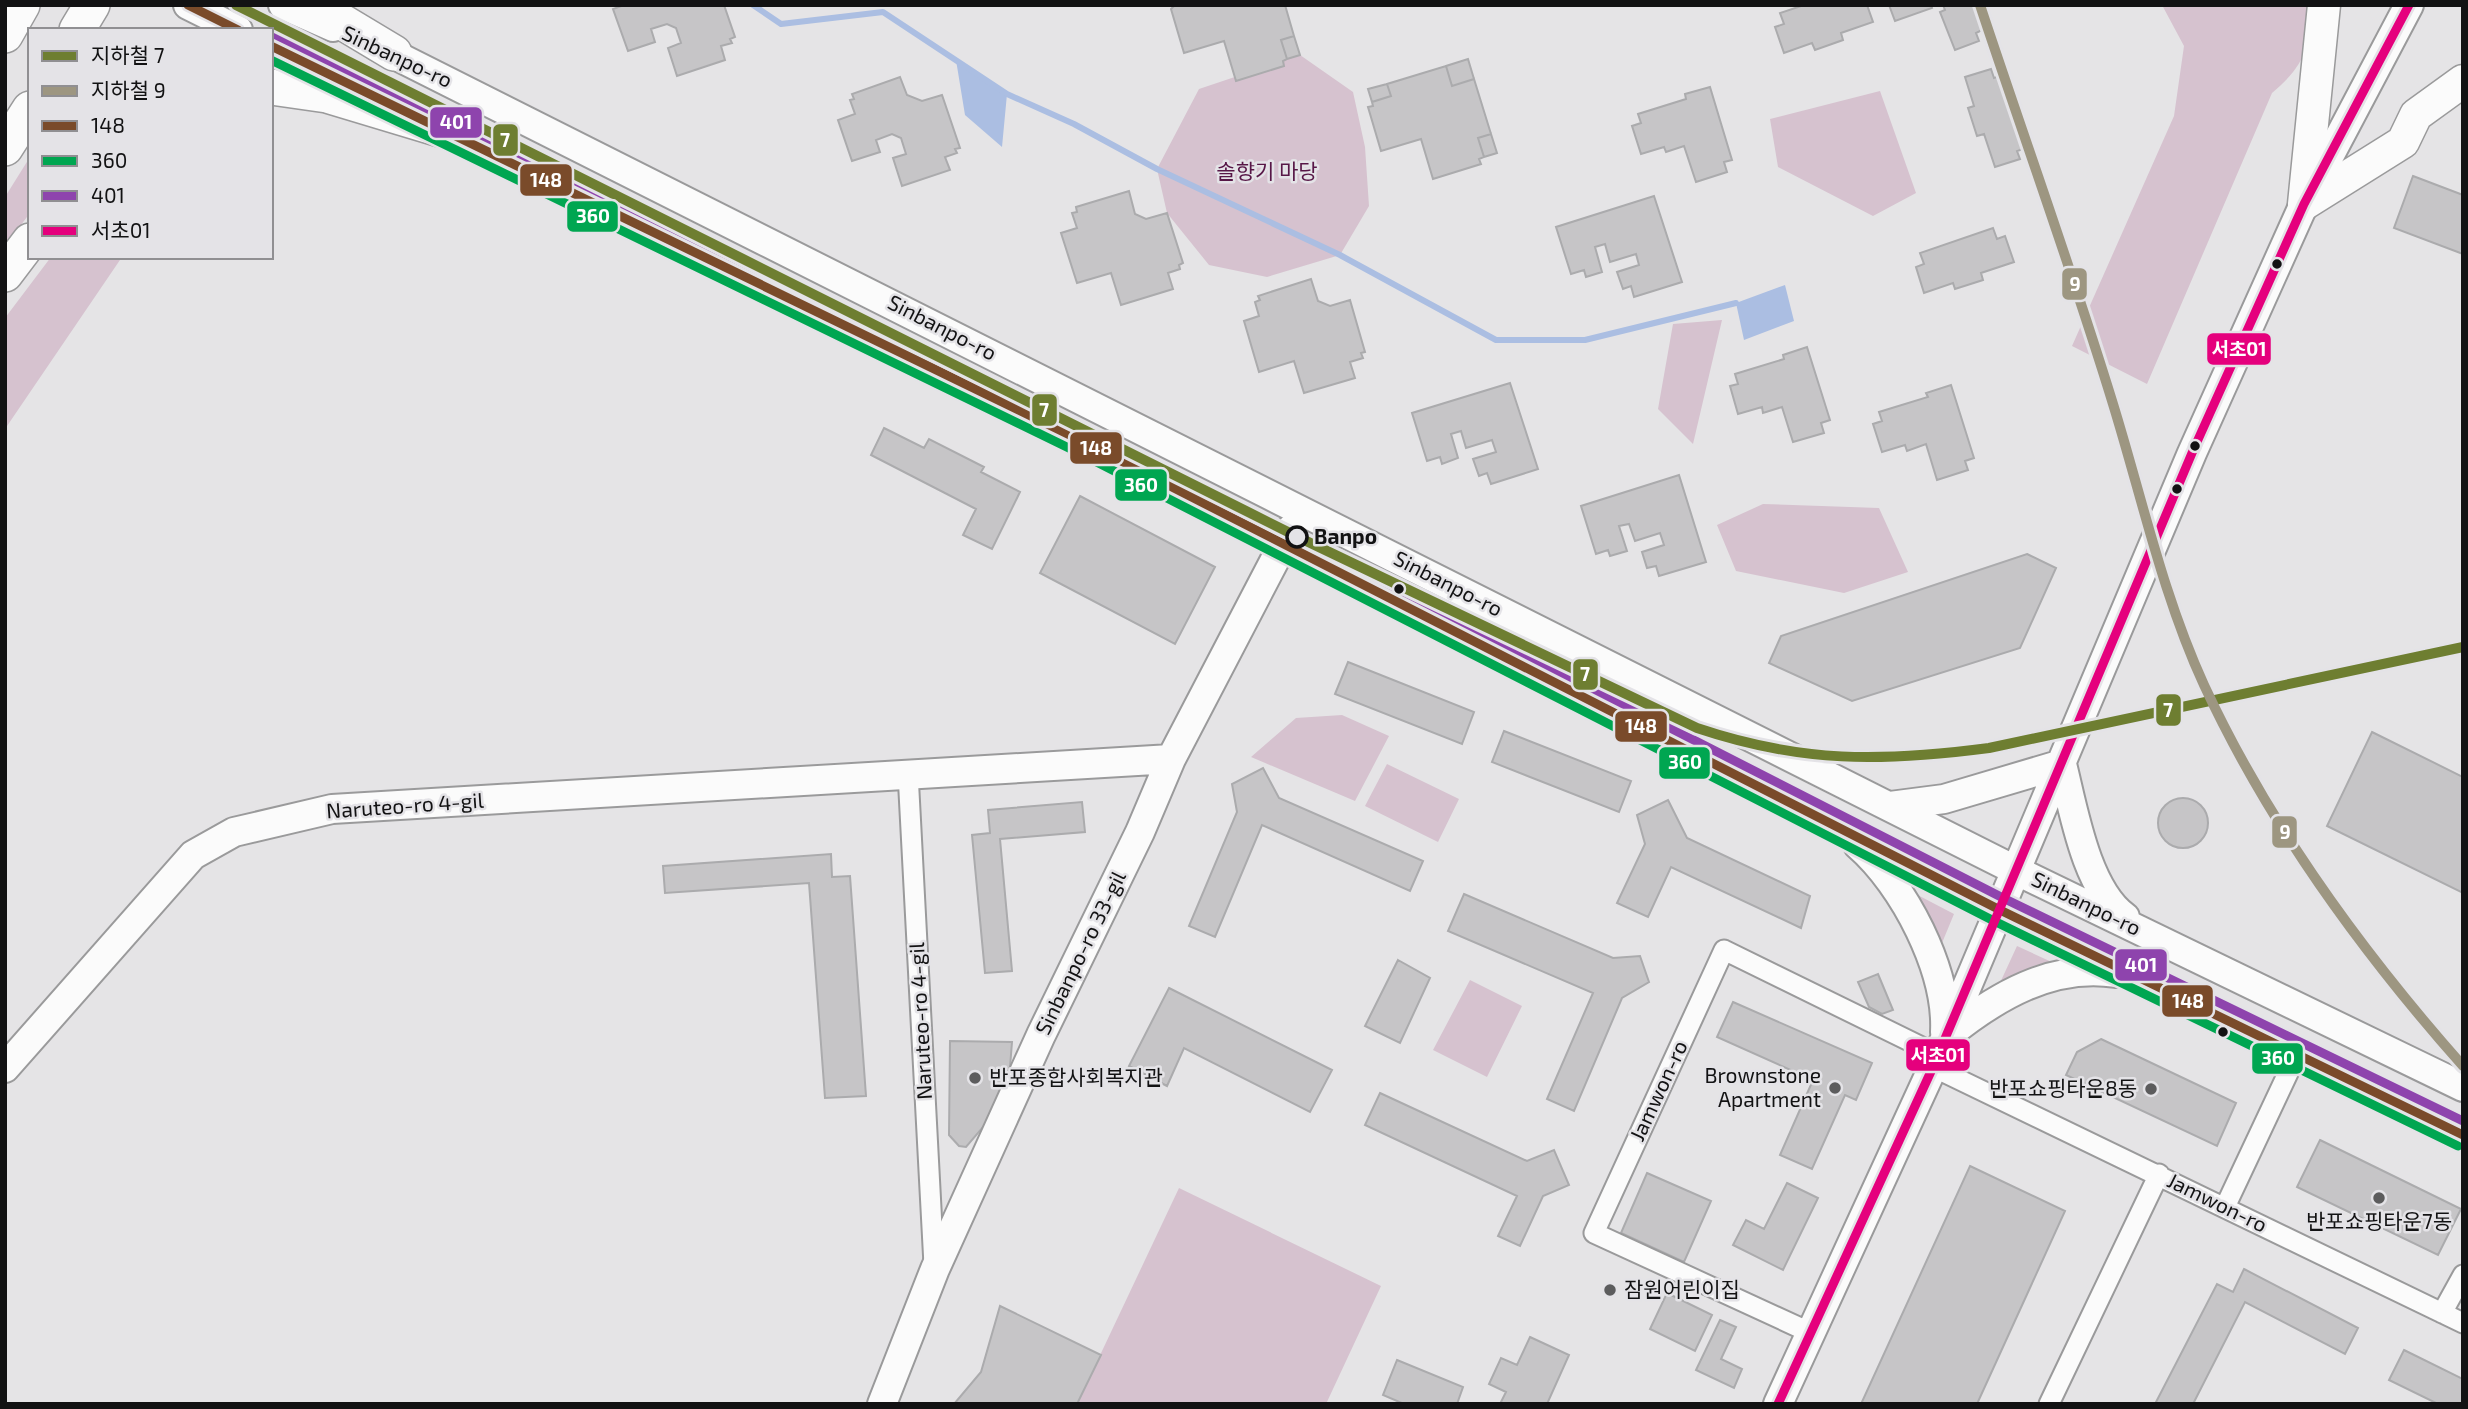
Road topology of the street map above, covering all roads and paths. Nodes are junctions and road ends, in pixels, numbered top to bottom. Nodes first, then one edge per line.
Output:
1 (22, 5) edge
2 (92, 5) edge
3 (188, 5) edge
4 (283, 5) edge
5 (314, 5) edge
6 (2324, 5) edge
7 (2409, 5) edge
8 (78, 28) edge
9 (234, 28) edge
10 (5, 35) edge
11 (273, 47) edge
12 (394, 53) junction
13 (2463, 82) edge
14 (273, 87) edge
15 (28, 112) edge
16 (440, 129) junction
17 (5, 148) edge
18 (2304, 204) junction
19 (28, 244) edge
20 (5, 274) edge
21 (1299, 511) junction
22 (1283, 543) junction
23 (1171, 759) junction
24 (2062, 764) junction
25 (908, 773) junction
26 (1890, 806) junction
27 (1836, 826) junction
28 (2017, 871) junction
29 (2000, 910) junction
30 (2169, 944) junction
31 (2137, 977) junction
32 (1939, 1053) junction
33 (2297, 1054) junction
34 (5, 1068) edge
35 (2463, 1087) edge
36 (2463, 1135) edge
37 (2159, 1174) junction
38 (2225, 1207) junction
39 (934, 1269) junction
40 (2463, 1275) edge
41 (2442, 1313) junction
42 (2463, 1323) edge
43 (1809, 1332) junction
44 (882, 1404) edge
45 (1778, 1404) edge
46 (2049, 1404) edge

1 - 10 highway
2 - 8 highway
3 - 9 main road
4 - 12 main road, Sinbanpo-ro
5 - 12 highway
6 - 18 main road
7 - 18 main road
11 - 16 main road, Sinbanpo-ro
12 - 21 main road, Sinbanpo-ro
13 - 18 main road
14 - 16 highway
15 - 17 highway
16 - 22 main road, Sinbanpo-ro
18 - 24 main road
19 - 20 highway
21 - 22 main road, Sinbanpo-ro 33-gil
21 - 26 main road, Sinbanpo-ro
22 - 23 main road, Sinbanpo-ro 33-gil
22 - 27 main road, Sinbanpo-ro
23 - 25 main road, Naruteo-ro 4-gil
23 - 39 main road, Sinbanpo-ro 33-gil
24 - 26 main road
24 - 28 main road
24 - 30 main road
25 - 34 main road, Naruteo-ro 4-gil
25 - 39 street, Naruteo-ro 4-gil
26 - 28 main road, Sinbanpo-ro
27 - 29 main road, Sinbanpo-ro
27 - 32 main road
28 - 29 main road
28 - 30 main road, Sinbanpo-ro
29 - 31 main road, Sinbanpo-ro
29 - 32 main road
30 - 35 main road, Sinbanpo-ro
31 - 32 main road
31 - 33 main road, Sinbanpo-ro
32 - 37 street, Jamwon-ro
32 - 43 main road
32 - 43 street, Jamwon-ro
33 - 36 main road, Sinbanpo-ro
33 - 38 street
37 - 38 street, Jamwon-ro
37 - 46 street
38 - 41 street, Jamwon-ro
39 - 44 main road, Sinbanpo-ro 33-gil
40 - 41 street
41 - 42 street, Jamwon-ro
43 - 45 main road

